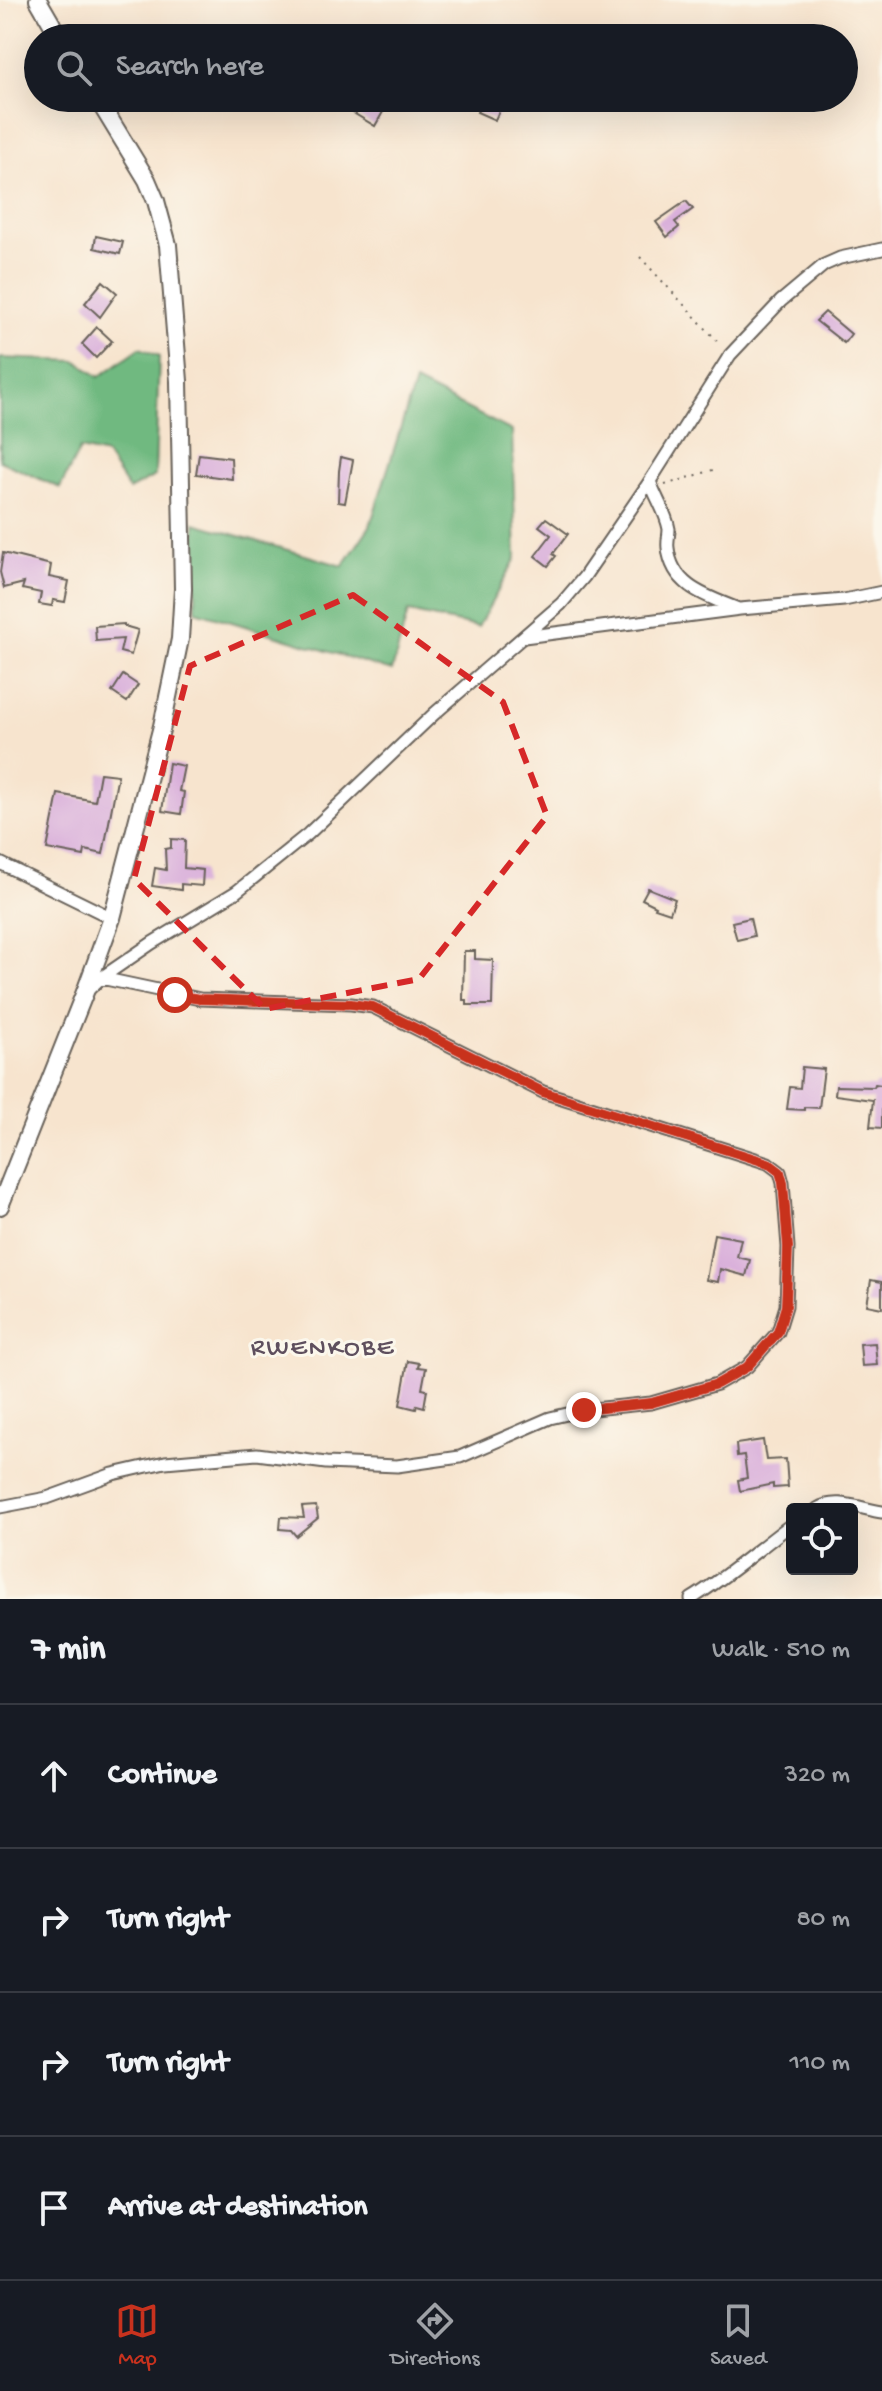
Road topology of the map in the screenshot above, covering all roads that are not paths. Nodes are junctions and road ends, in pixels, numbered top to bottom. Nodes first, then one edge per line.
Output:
1 (38, 0) edge
2 (52, 24) edge
3 (106, 112) edge
4 (882, 249) edge
5 (651, 485) junction
6 (882, 592) edge
7 (740, 609) junction
8 (524, 637) junction
9 (0, 863) edge
10 (112, 918) junction
11 (101, 978) junction
12 (85, 992) junction
13 (0, 1206) edge
14 (858, 1506) edge
15 (0, 1507) edge
16 (882, 1512) edge
17 (786, 1528) edge
18 (691, 1599) edge

1 - 2 street
3 - 10 street
4 - 5 street
5 - 7 street
5 - 8 street
6 - 7 street
7 - 8 street
8 - 11 street
9 - 10 street
10 - 12 street
11 - 12 street
11 - 15 street
12 - 13 street
14 - 16 street
17 - 18 street

